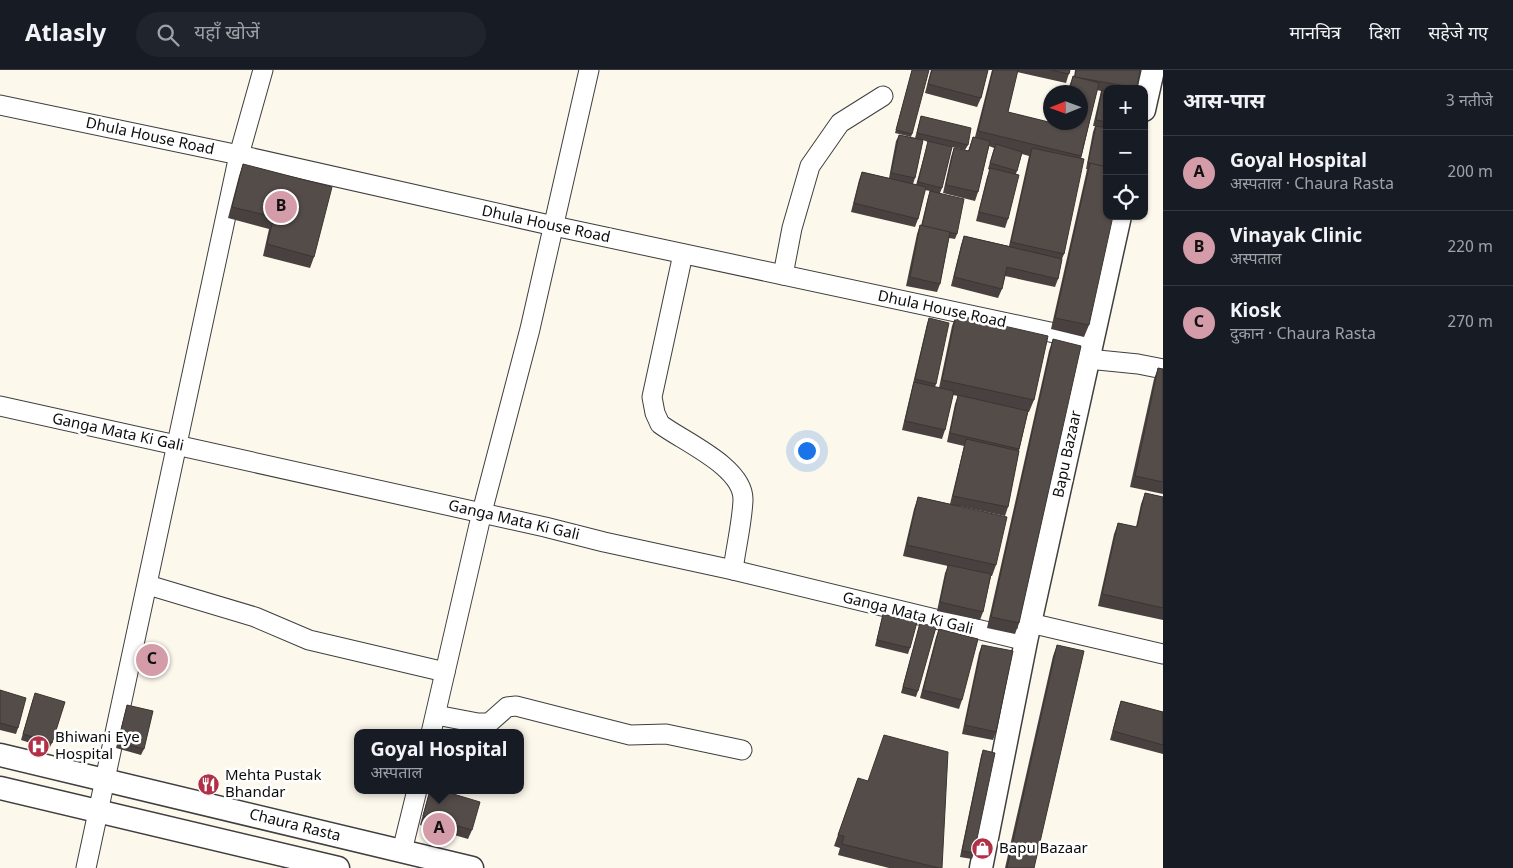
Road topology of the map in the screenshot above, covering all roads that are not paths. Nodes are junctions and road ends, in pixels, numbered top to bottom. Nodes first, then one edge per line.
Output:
1 (263, 70) edge
2 (589, 70) edge
3 (1154, 70) edge
4 (1148, 94) edge
5 (883, 96) dead end
6 (0, 105) edge
7 (239, 155) junction
8 (1119, 220) edge
9 (554, 226) junction
10 (683, 254) junction
11 (783, 275) junction
12 (1090, 350) junction
13 (1163, 369) edge
14 (0, 406) edge
15 (177, 444) junction
16 (482, 512) junction
17 (733, 570) junction
18 (148, 585) junction
19 (1028, 632) junction
20 (1163, 654) edge
21 (445, 672) junction
22 (433, 724) edge
23 (742, 750) dead end
24 (0, 755) edge
25 (105, 779) junction
26 (0, 788) edge
27 (416, 794) edge
28 (99, 811) junction
29 (402, 851) junction
30 (86, 868) edge
31 (338, 868) edge
32 (472, 868) edge
33 (981, 868) edge

1 - 7 street
2 - 9 street
3 - 4 street
5 - 11 street
6 - 7 street, Dhula House Road
7 - 9 street, Dhula House Road
7 - 15 street
8 - 12 street, Bapu Bazaar
9 - 10 street, Dhula House Road
9 - 16 street
10 - 11 street, Dhula House Road
10 - 17 street
11 - 12 street, Dhula House Road
12 - 13 street, Dhula House Road
12 - 19 street, Bapu Bazaar
14 - 15 street, Ganga Mata Ki Gali
15 - 16 street, Ganga Mata Ki Gali
15 - 18 street
16 - 17 street, Ganga Mata Ki Gali
16 - 21 street
17 - 19 street, Ganga Mata Ki Gali
18 - 21 street
18 - 25 street
19 - 20 street, Ganga Mata Ki Gali
19 - 33 street, Bapu Bazaar
21 - 22 street
22 - 23 street
24 - 25 street, Chaura Rasta
25 - 28 street
25 - 29 street, Chaura Rasta
26 - 28 street, Chaura Rasta
27 - 29 street
28 - 30 street
28 - 31 street, Chaura Rasta
29 - 32 street, Chaura Rasta

